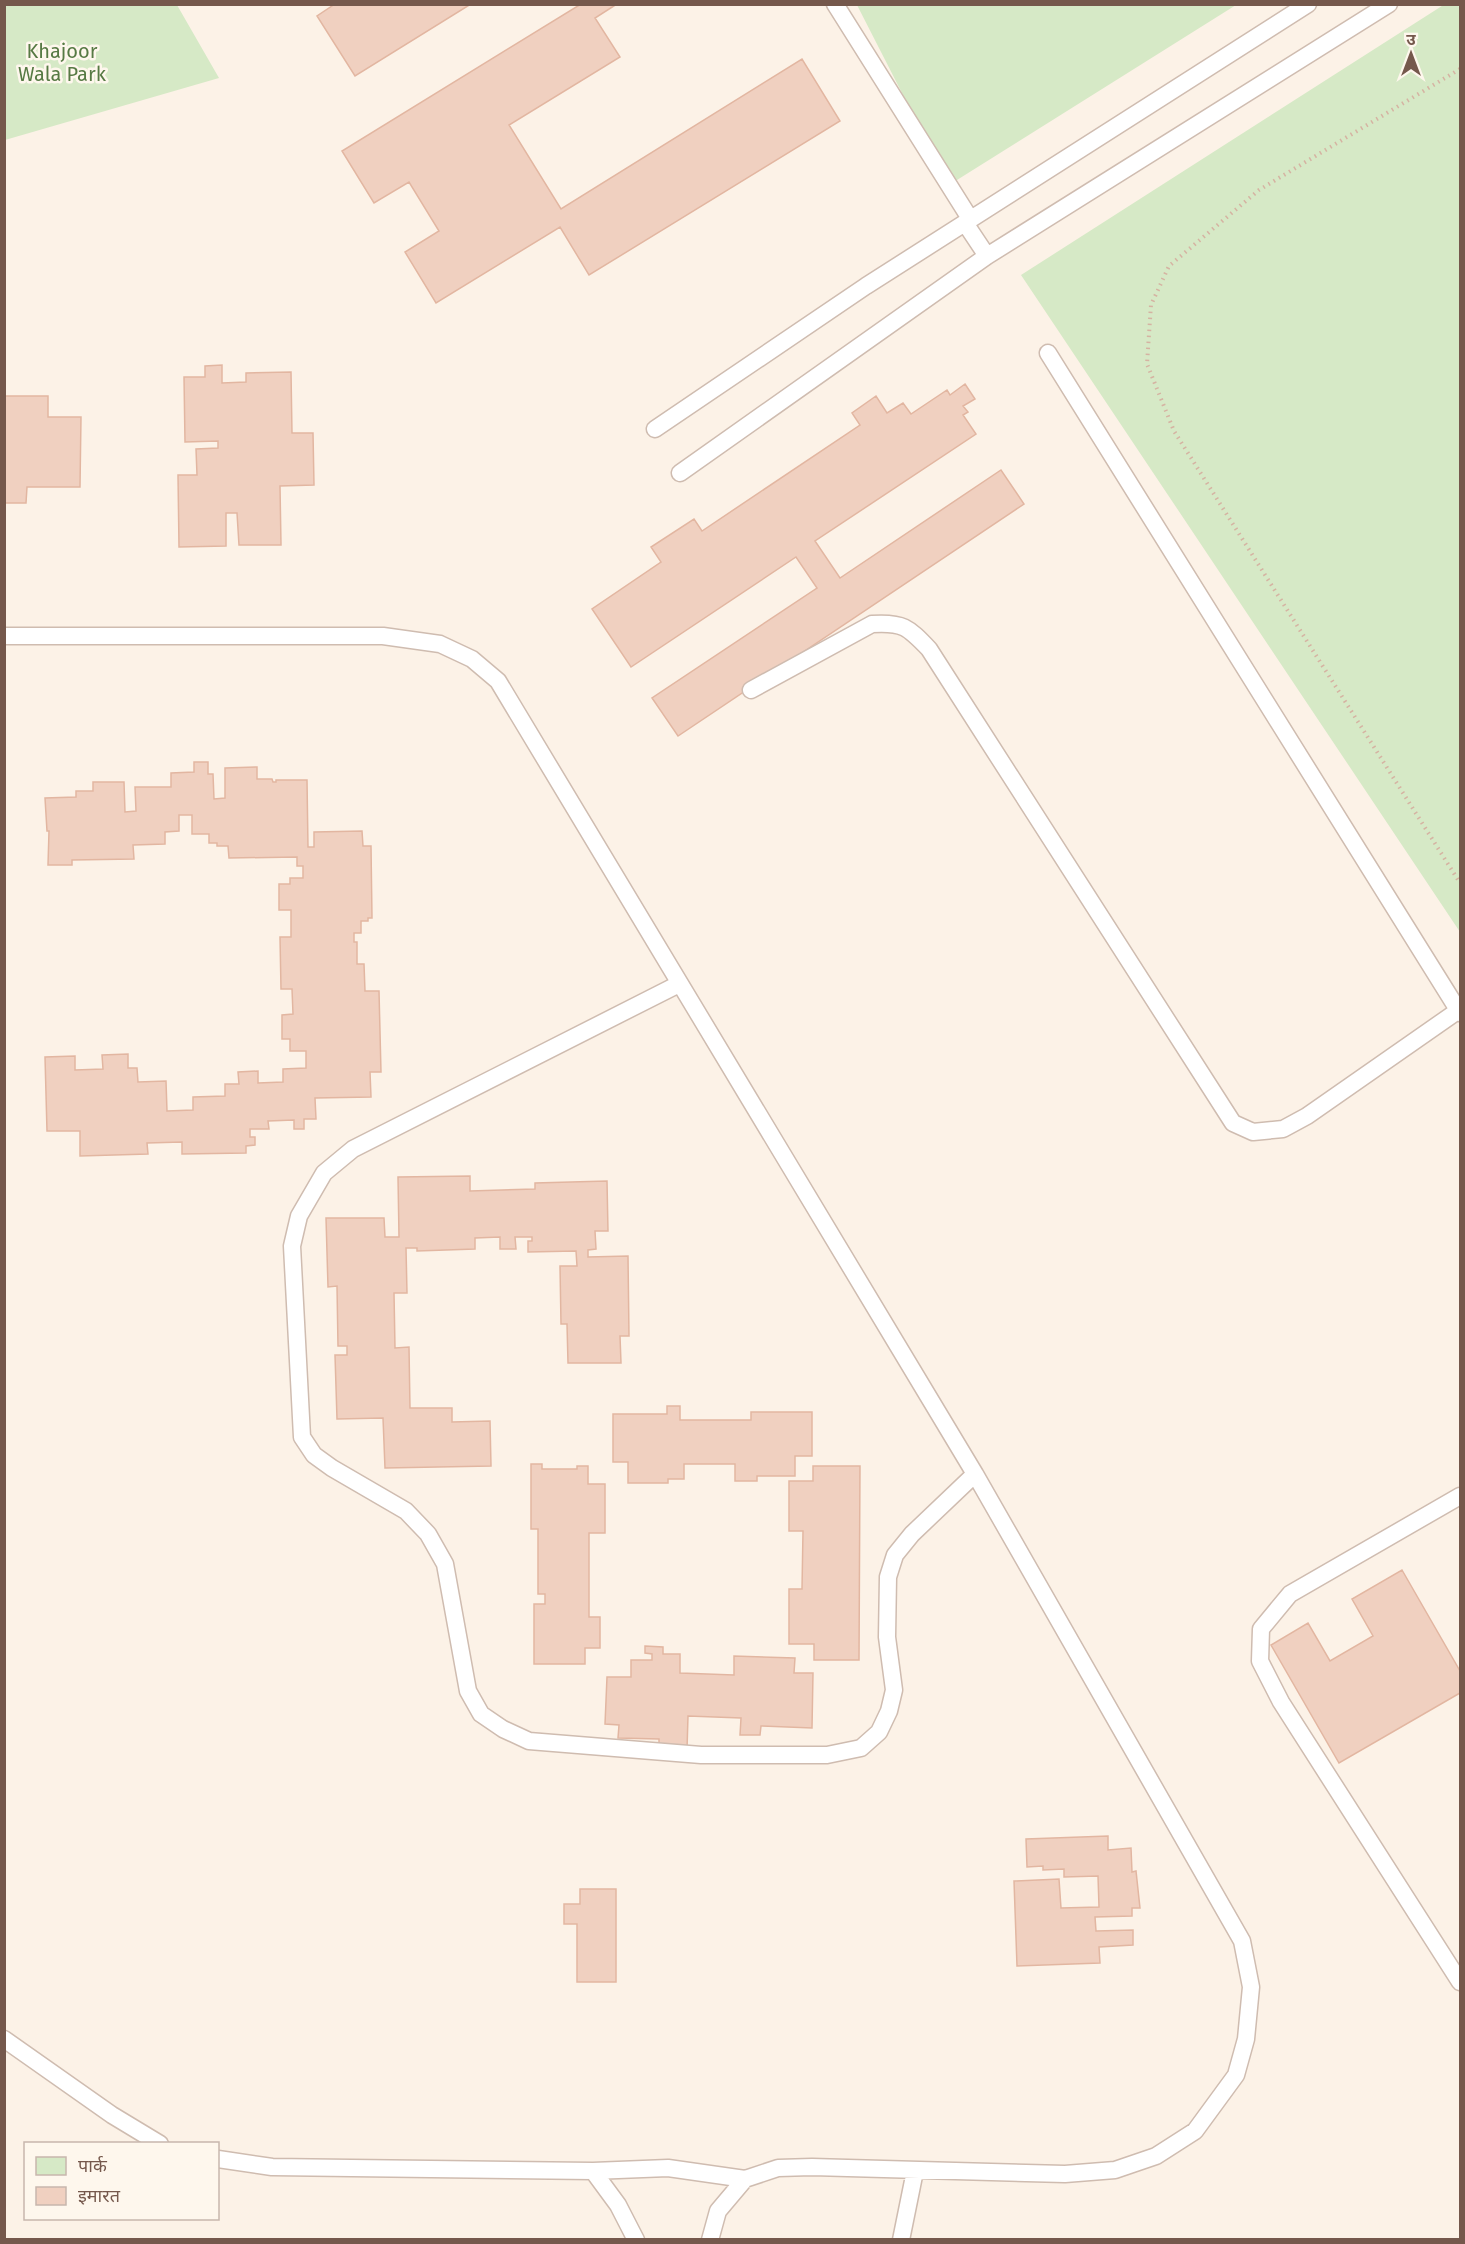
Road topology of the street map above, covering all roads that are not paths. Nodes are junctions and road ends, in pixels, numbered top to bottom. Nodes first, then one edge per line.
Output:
1 (835, 4) edge
2 (1308, 4) edge
3 (1389, 4) edge
4 (965, 223) junction
5 (987, 256) junction
6 (1048, 353) dead end
7 (655, 429) dead end
8 (680, 473) dead end
9 (4, 636) edge
10 (751, 690) dead end
11 (679, 984) junction
12 (1460, 1011) edge
13 (975, 1474) junction
14 (1461, 1496) edge
15 (1461, 1982) edge
16 (4, 2039) edge
17 (157, 2142) edge
18 (219, 2159) edge
19 (593, 2171) junction
20 (915, 2171) junction
21 (745, 2179) junction
22 (636, 2240) edge
23 (710, 2240) edge
24 (902, 2240) edge

1 - 4 lane
2 - 4 lane
3 - 5 lane
4 - 5 lane
4 - 7 lane
5 - 8 lane
6 - 12 lane
9 - 11 lane
10 - 12 lane
11 - 13 lane
11 - 13 lane
13 - 20 lane
14 - 15 lane
16 - 17 lane
18 - 19 lane
19 - 21 lane
19 - 22 lane
20 - 21 lane
20 - 24 lane
21 - 23 lane

